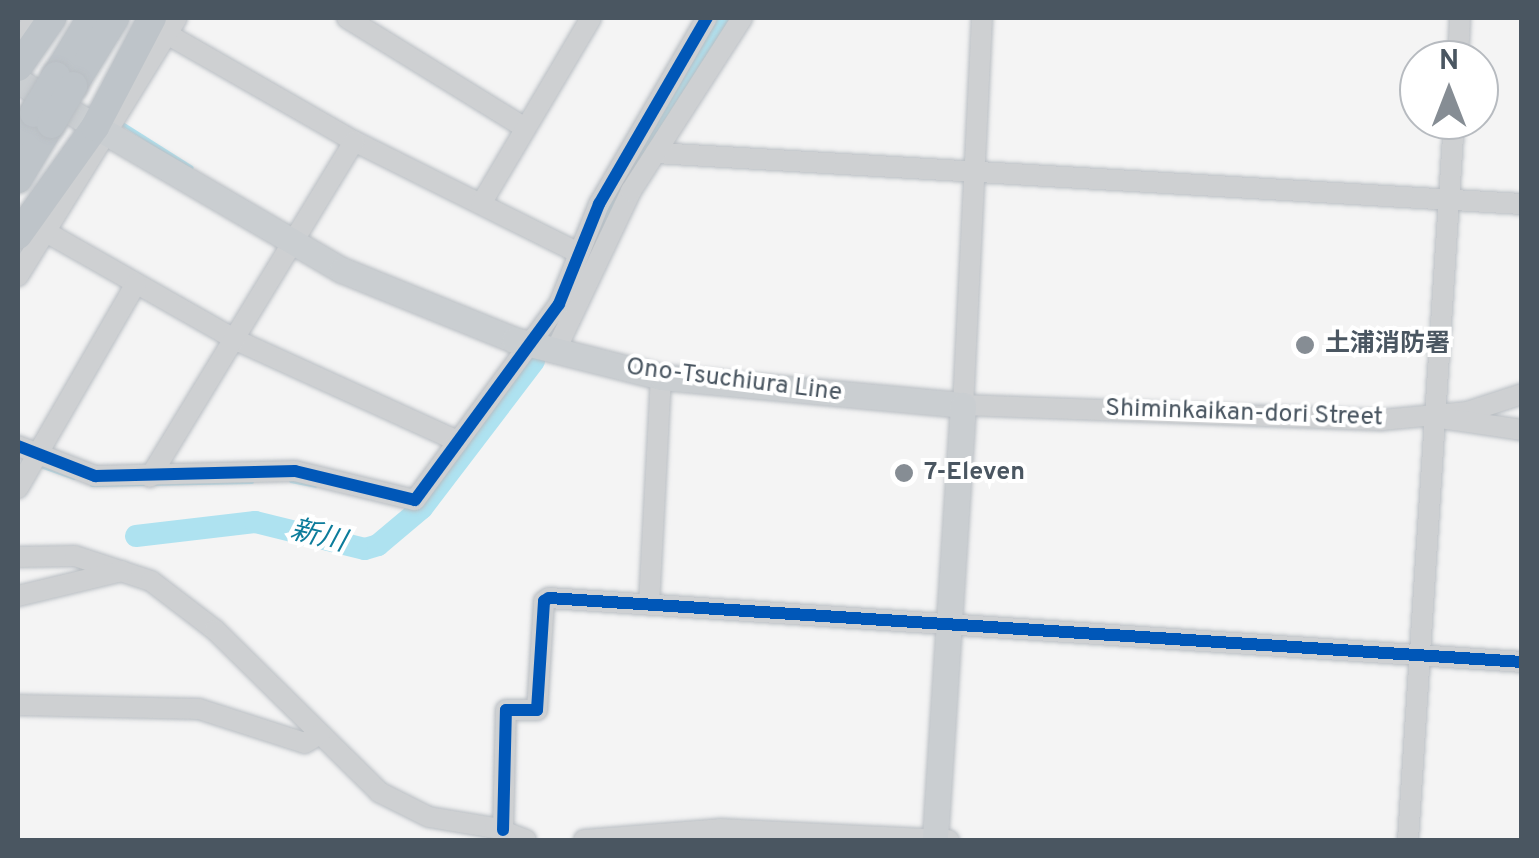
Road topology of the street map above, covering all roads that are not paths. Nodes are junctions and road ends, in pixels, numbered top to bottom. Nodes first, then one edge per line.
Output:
1 (34, 18) edge
2 (52, 18) edge
3 (91, 18) edge
4 (115, 18) edge
5 (347, 18) edge
6 (707, 18) edge
7 (742, 18) edge
8 (982, 18) edge
9 (585, 19) edge
10 (166, 23) edge
11 (18, 44) edge
12 (18, 67) edge
13 (18, 81) edge
14 (65, 81) junction
15 (42, 119) junction
16 (525, 128) junction
17 (102, 131) junction
18 (18, 140) edge
19 (1452, 140) edge
20 (354, 141) junction
21 (656, 153) junction
22 (974, 171) junction
23 (18, 179) edge
24 (1448, 200) junction
25 (481, 204) junction
26 (1522, 204) edge
27 (46, 232) junction
28 (18, 235) edge
29 (294, 242) junction
30 (579, 253) junction
31 (18, 276) edge
32 (136, 284) junction
33 (236, 340) junction
34 (544, 349) junction
35 (661, 377) junction
36 (1522, 394) edge
37 (962, 405) junction
38 (1435, 416) junction
39 (1522, 430) edge
40 (458, 441) junction
41 (28, 450) edge
42 (150, 477) junction
43 (18, 488) edge
44 (18, 557) edge
45 (124, 570) junction
46 (18, 596) edge
47 (649, 605) junction
48 (950, 625) junction
49 (1419, 656) junction
50 (1522, 662) edge
51 (18, 705) edge
52 (320, 734) junction
53 (429, 817) junction
54 (503, 830) junction
55 (443, 840) edge
56 (526, 840) edge
57 (584, 840) edge
58 (936, 840) edge
59 (948, 840) edge
60 (1408, 840) edge

1 - 11 street
2 - 12 highway
3 - 14 highway
4 - 14 highway
5 - 16 street
6 - 30 street
7 - 21 street
8 - 22 street
9 - 16 street
10 - 17 highway
10 - 20 street
13 - 17 main road, Ono-Tsuchiura Line
14 - 15 highway, bridge
15 - 18 highway
15 - 23 highway
16 - 25 street
17 - 27 street
17 - 28 highway
17 - 29 main road, Ono-Tsuchiura Line
19 - 24 street
20 - 25 street
20 - 29 street
21 - 22 street
21 - 34 street
22 - 24 street
22 - 37 street
24 - 26 street
24 - 38 street
25 - 30 street
27 - 31 street
27 - 32 street
29 - 33 street
29 - 34 main road, Ono-Tsuchiura Line
30 - 34 street
32 - 33 street
32 - 41 street
33 - 40 street
33 - 42 street
34 - 35 main road, Ono-Tsuchiura Line
34 - 40 street
35 - 37 main road, Ono-Tsuchiura Line
35 - 47 street
36 - 38 street, Shiminkaikan-dori Street
37 - 38 street, Shiminkaikan-dori Street
37 - 48 main road
38 - 39 street
38 - 49 street
40 - 42 street
41 - 42 street
41 - 43 street
44 - 45 street
45 - 46 street
45 - 52 street
47 - 48 street
47 - 54 street
48 - 49 street
48 - 58 main road
49 - 50 street
49 - 60 street
51 - 52 street
52 - 53 street
53 - 54 street
53 - 55 street
54 - 56 street
57 - 58 street
58 - 59 street

